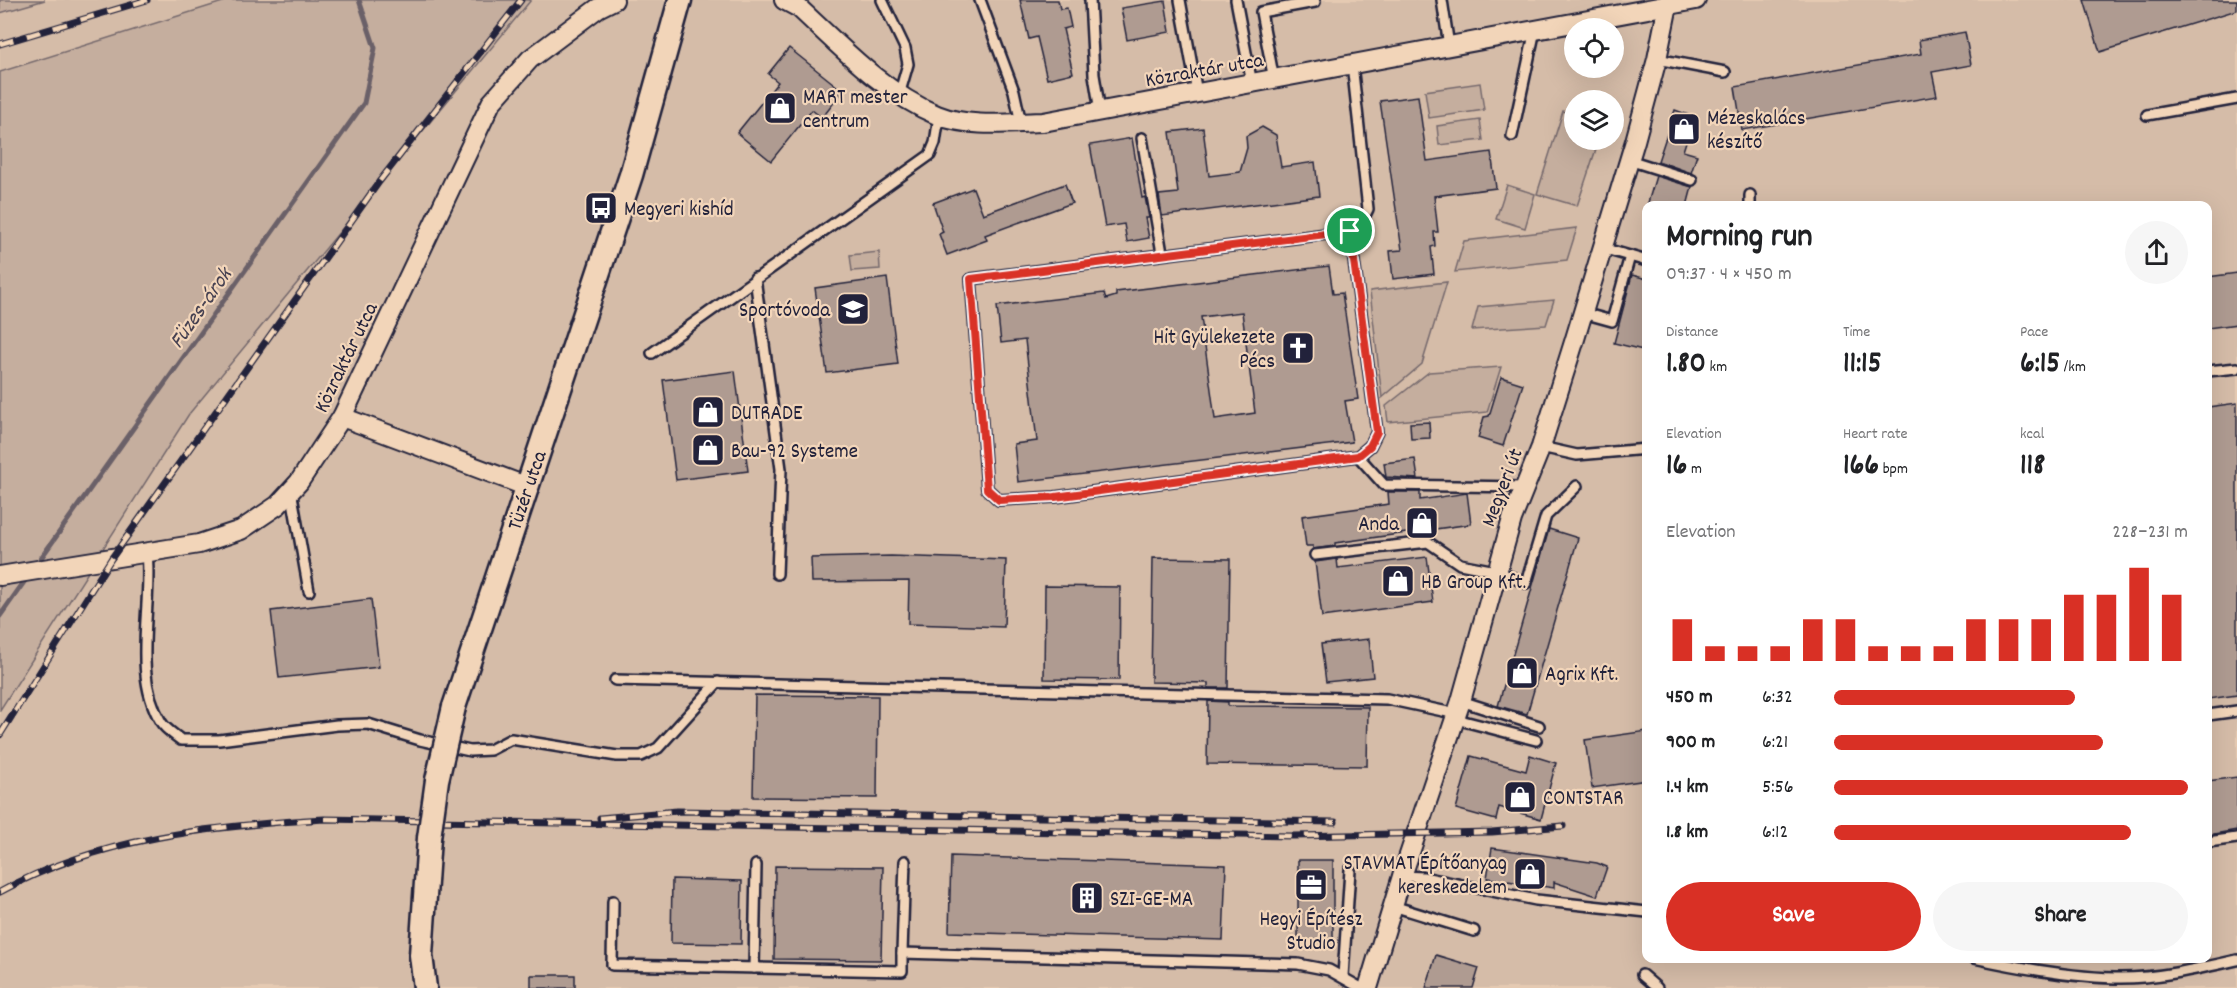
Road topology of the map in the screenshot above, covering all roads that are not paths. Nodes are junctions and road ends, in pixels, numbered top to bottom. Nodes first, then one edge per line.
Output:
1 (615, 0) edge
2 (680, 0) edge
3 (784, 0) edge
4 (882, 0) edge
5 (980, 0) edge
6 (1090, 0) edge
7 (1180, 0) edge
8 (1236, 0) edge
9 (1442, 0) edge
10 (1696, 0) edge
11 (1315, 2) dead end
12 (1669, 3) edge
13 (1535, 30) junction
14 (1449, 46) junction
15 (1657, 58) junction
16 (1352, 64) junction
17 (1725, 72) dead end
18 (1274, 80) junction
19 (1252, 84) junction
20 (1355, 92) junction
21 (1197, 93) junction
22 (1344, 94) dead end
23 (899, 95) junction
24 (2237, 99) edge
25 (1100, 111) junction
26 (2147, 115) dead end
27 (939, 116) junction
28 (1021, 123) junction
29 (1512, 136) dead end
30 (1142, 138) dead end
31 (1629, 160) junction
32 (1692, 180) dead end
33 (1750, 195) dead end
34 (1750, 201) edge
35 (1350, 231) junction
36 (1602, 248) junction
37 (1162, 254) junction
38 (1630, 256) junction
39 (1642, 260) edge
40 (755, 278) junction
41 (1583, 313) junction
42 (652, 353) dead end
43 (2237, 368) edge
44 (2212, 371) edge
45 (342, 417) junction
46 (1541, 447) junction
47 (1642, 449) edge
48 (1358, 456) junction
49 (1577, 486) dead end
50 (528, 487) junction
51 (1524, 487) junction
52 (291, 490) junction
53 (147, 553) junction
54 (1315, 555) dead end
55 (1496, 571) junction
56 (777, 574) dead end
57 (6, 575) edge
58 (309, 591) dead end
59 (615, 680) dead end
60 (718, 682) junction
61 (1458, 711) junction
62 (2237, 711) edge
63 (2212, 715) edge
64 (1539, 726) dead end
65 (1536, 741) dead end
66 (2237, 838) edge
67 (2212, 841) edge
68 (905, 861) dead end
69 (756, 865) dead end
70 (1350, 870) dead end
71 (1402, 876) junction
72 (613, 901) dead end
73 (1393, 906) junction
74 (1642, 911) edge
75 (1474, 931) dead end
76 (903, 953) junction
77 (2235, 961) edge
78 (1995, 963) edge
79 (754, 968) junction
80 (2237, 972) edge
81 (1642, 975) dead end
82 (1343, 976) junction
83 (425, 988) edge
84 (1362, 988) edge
85 (1368, 988) edge
86 (1657, 988) edge

1 - 45 street, Közraktár utca
2 - 50 street, Tüzér utca
3 - 23 street, Közraktár utca
4 - 23 lane
5 - 28 lane
6 - 25 lane
7 - 21 lane
8 - 19 lane
9 - 14 lane
10 - 12 street, Közraktár utca
11 - 18 lane
12 - 13 street, Közraktár utca
12 - 15 street, Megyeri út
13 - 14 street, Közraktár utca
13 - 29 lane
14 - 16 street, Közraktár utca
15 - 17 lane
15 - 31 street, Megyeri út
16 - 18 street, Közraktár utca
16 - 20 lane
18 - 19 street, Közraktár utca
19 - 21 street, Közraktár utca
20 - 22 lane
20 - 35 lane
21 - 25 street, Közraktár utca
23 - 27 street, Közraktár utca
24 - 26 lane
25 - 28 street, Közraktár utca
27 - 28 street, Közraktár utca
27 - 40 lane
30 - 37 lane
31 - 32 lane
31 - 36 street, Megyeri út
33 - 34 lane
35 - 37 lane
35 - 48 lane
36 - 38 lane
36 - 41 street, Megyeri út
37 - 48 lane
38 - 39 lane
38 - 41 lane
40 - 42 lane
40 - 56 lane
41 - 46 street, Megyeri út
43 - 44 lane
45 - 50 street
45 - 52 street, Közraktár utca
46 - 47 lane
46 - 51 street, Megyeri út
48 - 51 lane
49 - 55 lane
50 - 83 street, Tüzér utca, bridge
51 - 55 street, Megyeri út
52 - 53 street, Közraktár utca
52 - 58 lane
53 - 57 street, Közraktár utca
53 - 60 lane
54 - 55 lane
55 - 61 street, Megyeri út
59 - 60 lane
60 - 61 lane
61 - 64 lane
61 - 65 lane
61 - 71 street, Megyeri út
62 - 63 lane
66 - 67 lane
68 - 76 lane
69 - 79 lane
70 - 82 lane
71 - 73 street, Megyeri út
71 - 74 lane
72 - 79 lane
73 - 75 lane
73 - 85 street, Megyeri út
76 - 79 lane
76 - 82 lane
77 - 78 lane
77 - 80 lane
81 - 86 lane
82 - 84 lane

